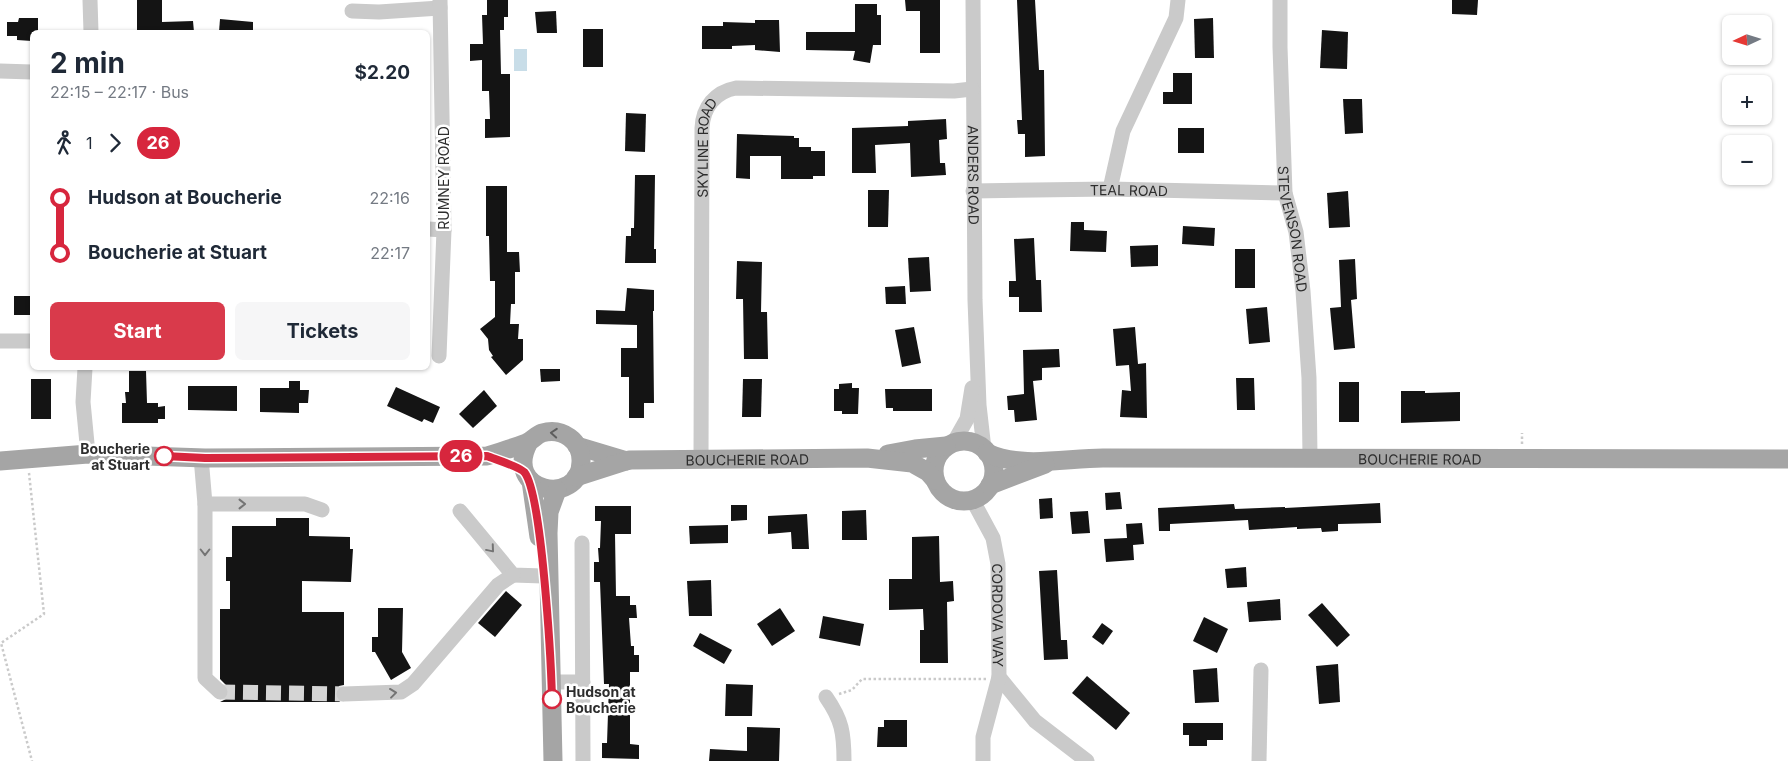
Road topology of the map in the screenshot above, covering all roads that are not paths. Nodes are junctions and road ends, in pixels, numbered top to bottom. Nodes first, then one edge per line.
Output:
1 (90, 0) edge
2 (973, 0) edge
3 (1178, 0) edge
4 (1280, 0) edge
5 (440, 4) edge
6 (352, 11) dead end
7 (90, 30) edge
8 (0, 72) edge
9 (30, 72) edge
10 (972, 89) junction
11 (1110, 189) junction
12 (973, 191) junction
13 (1285, 192) junction
14 (430, 229) edge
15 (444, 230) junction
16 (0, 341) edge
17 (30, 341) edge
18 (978, 349) junction
19 (439, 356) dead end
20 (85, 370) edge
21 (529, 442) junction
22 (950, 444) junction
23 (577, 446) junction
24 (986, 451) junction
25 (88, 454) junction
26 (487, 456) junction
27 (201, 457) junction
28 (867, 458) junction
29 (1310, 458) junction
30 (701, 459) junction
31 (1788, 459) edge
32 (0, 461) edge
33 (627, 461) junction
34 (1052, 461) junction
35 (527, 476) junction
36 (576, 477) junction
37 (935, 480) junction
38 (990, 485) junction
39 (557, 490) junction
40 (972, 499) junction
41 (205, 504) junction
42 (322, 510) dead end
43 (460, 511) dead end
44 (582, 544) dead end
45 (513, 575) junction
46 (543, 576) junction
47 (1260, 670) dead end
48 (1000, 677) junction
49 (552, 680) junction
50 (583, 682) junction
51 (220, 692) dead end
52 (344, 694) tunnel mouth
53 (826, 697) road end
54 (553, 761) edge
55 (583, 761) edge
56 (844, 761) edge
57 (983, 761) edge
58 (1087, 761) edge
59 (1260, 761) edge

1 - 7 street
2 - 10 street, ANDERS ROAD
3 - 11 street
4 - 13 street, STEVENSON ROAD
5 - 6 street
5 - 15 street, RUMNEY ROAD
8 - 9 street
10 - 12 street, ANDERS ROAD
10 - 30 street, SKYLINE ROAD
11 - 12 street, TEAL ROAD
11 - 13 street, TEAL ROAD
12 - 18 street, ANDERS ROAD
13 - 29 street, STEVENSON ROAD
14 - 15 street
15 - 19 street, RUMNEY ROAD
16 - 17 street
18 - 22 street, ANDERS ROAD
18 - 24 street, ANDERS ROAD
20 - 25 street
23 -> 21 main road, BOUCHERIE ROAD
21 - 26 main road, BOUCHERIE ROAD
21 - 35 main road
22 - 24 main road
22 - 28 main road, BOUCHERIE ROAD
22 - 37 main road
23 - 33 main road, BOUCHERIE ROAD
23 - 36 main road
24 - 34 main road, BOUCHERIE ROAD
24 - 38 main road
25 - 27 main road, BOUCHERIE ROAD
25 - 32 main road, BOUCHERIE ROAD
26 - 27 main road, BOUCHERIE ROAD
26 - 35 main road, BOUCHERIE ROAD
27 - 41 street
28 - 30 main road, BOUCHERIE ROAD
28 - 37 main road, BOUCHERIE ROAD
29 - 31 main road, BOUCHERIE ROAD
29 - 34 main road, BOUCHERIE ROAD
30 - 33 main road, BOUCHERIE ROAD
33 - 36 main road, BOUCHERIE ROAD
34 - 38 main road, BOUCHERIE ROAD
35 - 39 main road, BOUCHERIE ROAD
35 - 46 main road
36 - 39 main road, BOUCHERIE ROAD
37 - 40 main road
38 - 40 main road
39 - 49 main road
40 - 48 street, CORDOVA WAY
41 -> 42 street
41 -> 51 street
43 -> 45 street
44 - 50 street
45 - 46 street
52 -> 45 street
46 - 49 main road
47 - 59 street
48 - 57 street
48 - 58 street, CORDOVA WAY
49 - 50 street
49 - 54 main road
50 - 55 street
53 - 56 street

